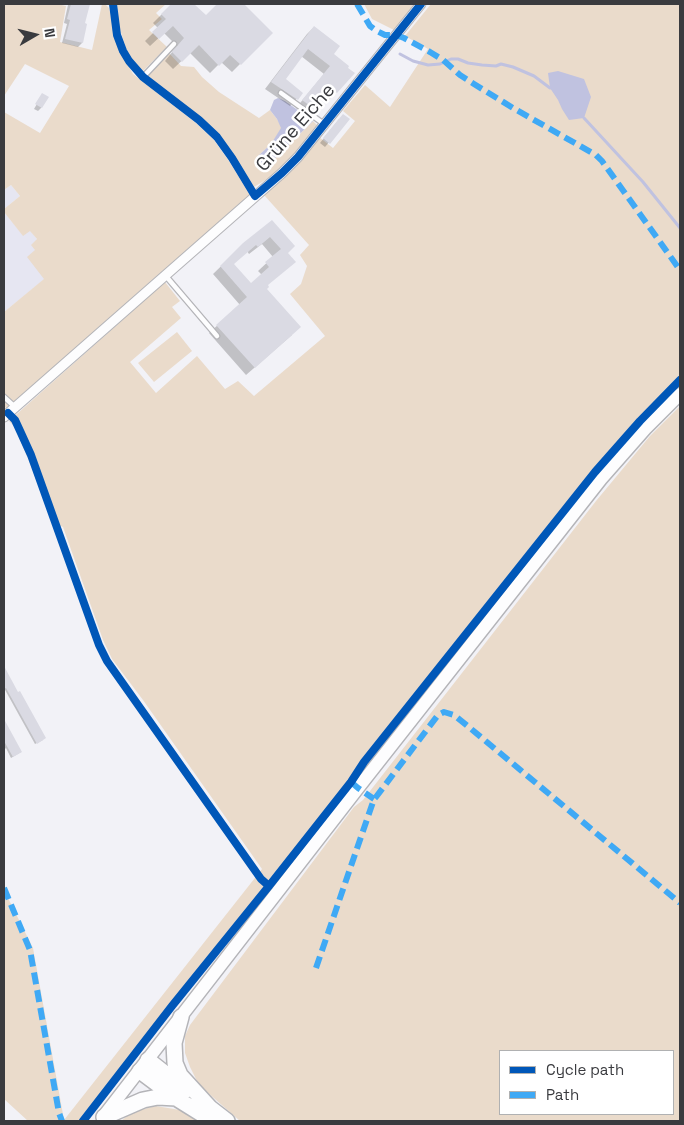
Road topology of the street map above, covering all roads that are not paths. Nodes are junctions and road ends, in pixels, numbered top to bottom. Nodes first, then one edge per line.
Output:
1 (113, 4) edge
2 (421, 4) edge
3 (174, 44) dead end
4 (143, 77) junction
5 (281, 93) dead end
6 (324, 124) junction
7 (256, 196) junction
8 (165, 275) junction
9 (217, 336) dead end
10 (680, 394) edge
11 (4, 397) edge
12 (15, 407) junction
13 (4, 417) edge
14 (182, 1017) junction
15 (144, 1066) junction
16 (176, 1098) junction
17 (213, 1116) edge
18 (102, 1119) edge
19 (227, 1121) edge

1 - 4 lane, Grüne Eiche
2 - 6 street, Grüne Eiche
3 - 4 lane
4 - 7 lane, Grüne Eiche
5 - 6 lane
6 - 7 street, Grüne Eiche
7 - 8 street, Grüne Eiche
8 - 9 lane
8 - 12 street, Grüne Eiche
10 - 14 main road
11 - 12 lane
12 - 13 street, Grüne Eiche
14 - 15 main road
14 - 17 highway
15 - 16 highway
15 - 17 highway
15 - 18 main road
16 - 17 highway
16 - 18 highway
17 - 19 highway

